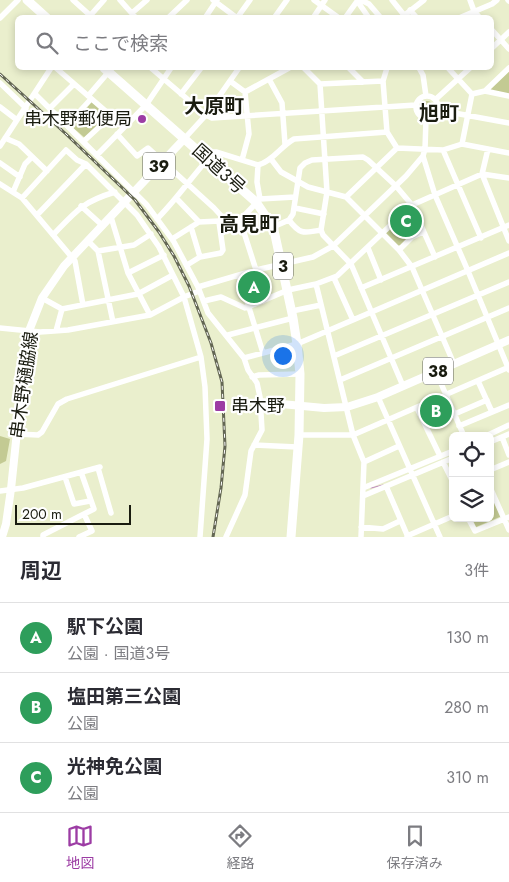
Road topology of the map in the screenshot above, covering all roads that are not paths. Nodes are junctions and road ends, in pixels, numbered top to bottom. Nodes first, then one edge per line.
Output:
1 (18, 0) edge
2 (27, 0) edge
3 (72, 0) edge
4 (104, 0) edge
5 (120, 0) edge
6 (147, 0) edge
7 (188, 0) edge
8 (250, 0) edge
9 (287, 0) edge
10 (314, 0) edge
11 (359, 0) edge
12 (392, 0) edge
13 (424, 0) edge
14 (470, 0) edge
15 (497, 0) edge
16 (215, 1) edge
17 (323, 2) edge
18 (410, 10) junction
19 (474, 11) junction
20 (44, 15) edge
21 (89, 15) edge
22 (93, 15) edge
23 (134, 15) edge
24 (171, 15) edge
25 (208, 15) edge
26 (233, 15) edge
27 (239, 15) edge
28 (276, 15) edge
29 (315, 15) edge
30 (336, 15) edge
31 (347, 15) edge
32 (367, 15) edge
33 (378, 15) edge
34 (401, 15) edge
35 (403, 15) edge
36 (414, 15) edge
37 (465, 15) edge
38 (477, 15) edge
39 (0, 18) edge
40 (494, 32) edge
41 (509, 32) edge
42 (500, 40) junction
43 (494, 46) edge
44 (509, 49) edge
45 (509, 68) edge
46 (51, 70) edge
47 (58, 70) edge
48 (107, 70) edge
49 (109, 70) edge
50 (153, 70) edge
51 (170, 70) edge
52 (199, 70) edge
53 (237, 70) edge
54 (285, 70) edge
55 (306, 70) edge
56 (351, 70) edge
57 (386, 70) edge
58 (420, 70) edge
59 (450, 70) edge
60 (468, 70) edge
61 (458, 78) junction
62 (164, 79) junction
63 (269, 79) junction
64 (230, 81) junction
65 (383, 81) junction
66 (0, 82) edge
67 (363, 82) junction
68 (74, 84) junction
69 (320, 84) junction
70 (485, 91) junction
71 (245, 92) junction
72 (181, 94) junction
73 (472, 94) junction
74 (34, 95) junction
75 (426, 96) junction
76 (509, 96) edge
77 (90, 97) junction
78 (436, 100) junction
79 (146, 105) junction
80 (416, 105) junction
81 (385, 106) junction
82 (0, 107) edge
83 (26, 108) junction
84 (50, 108) junction
85 (322, 110) junction
86 (438, 110) junction
87 (283, 113) junction
88 (206, 115) junction
89 (111, 116) junction
90 (247, 116) junction
91 (468, 116) junction
92 (426, 119) junction
93 (17, 120) junction
94 (509, 124) edge
95 (67, 125) junction
96 (124, 126) junction
97 (387, 132) junction
98 (117, 134) junction
99 (324, 137) junction
100 (5, 138) junction
101 (185, 138) junction
102 (84, 141) junction
103 (285, 144) junction
104 (462, 144) junction
105 (0, 146) edge
106 (397, 148) junction
107 (425, 149) junction
108 (488, 149) junction
109 (443, 150) junction
110 (199, 152) junction
111 (509, 153) edge
112 (98, 155) junction
113 (32, 156) junction
114 (423, 156) junction
115 (208, 159) junction
116 (271, 159) junction
117 (242, 160) junction
118 (325, 160) junction
119 (163, 161) junction
120 (0, 163) edge
121 (86, 164) junction
122 (258, 166) junction
123 (376, 167) junction
124 (47, 171) junction
125 (482, 174) junction
126 (20, 177) junction
127 (509, 178) edge
128 (298, 182) junction
129 (0, 184) edge
130 (186, 184) junction
131 (458, 185) junction
132 (396, 186) junction
133 (13, 192) junction
134 (115, 192) junction
135 (134, 192) junction
136 (327, 192) junction
137 (435, 196) junction
138 (295, 197) junction
139 (346, 197) junction
140 (22, 198) junction
141 (177, 199) junction
142 (258, 200) junction
143 (126, 201) junction
144 (412, 205) junction
145 (81, 206) junction
146 (295, 208) junction
147 (324, 214) junction
148 (37, 215) junction
149 (365, 215) junction
150 (112, 217) junction
151 (157, 219) junction
152 (240, 220) junction
153 (289, 220) junction
154 (199, 222) junction
155 (218, 222) junction
156 (226, 222) junction
157 (103, 226) junction
158 (506, 226) edge
159 (191, 227) junction
160 (273, 227) junction
161 (321, 230) junction
162 (423, 232) junction
163 (383, 233) junction
164 (151, 234) junction
165 (53, 235) junction
166 (481, 238) junction
167 (172, 239) junction
168 (88, 241) junction
169 (509, 242) edge
170 (333, 246) junction
171 (458, 247) junction
172 (368, 248) junction
173 (120, 249) junction
174 (399, 250) junction
175 (98, 251) junction
176 (509, 253) edge
177 (164, 256) junction
178 (200, 257) junction
179 (435, 257) junction
180 (71, 258) junction
181 (283, 264) junction
182 (351, 264) junction
183 (187, 265) junction
184 (412, 266) junction
185 (256, 270) junction
186 (468, 271) junction
187 (128, 273) junction
188 (174, 275) junction
189 (239, 275) junction
190 (334, 278) junction
191 (381, 280) junction
192 (509, 282) edge
193 (316, 284) junction
194 (361, 288) junction
195 (199, 289) junction
196 (288, 290) junction
197 (423, 291) junction
198 (138, 294) junction
199 (478, 296) junction
200 (184, 297) junction
201 (42, 298) junction
202 (109, 300) junction
203 (204, 301) junction
204 (263, 301) junction
205 (83, 304) junction
206 (321, 305) junction
207 (62, 308) junction
208 (248, 308) junction
209 (509, 308) edge
210 (372, 312) junction
211 (293, 314) junction
212 (433, 314) junction
213 (150, 315) junction
214 (488, 317) junction
215 (353, 320) junction
216 (113, 322) junction
217 (0, 328) edge
218 (254, 328) junction
219 (56, 330) junction
220 (29, 331) junction
221 (328, 331) junction
222 (228, 336) junction
223 (382, 336) junction
224 (442, 336) junction
225 (509, 340) edge
226 (297, 344) junction
227 (499, 344) junction
228 (263, 353) junction
229 (334, 356) junction
230 (200, 357) junction
231 (244, 358) junction
232 (391, 358) junction
233 (454, 364) junction
234 (509, 368) edge
235 (436, 372) junction
236 (300, 374) junction
237 (252, 376) junction
238 (340, 380) junction
239 (478, 381) junction
240 (403, 386) junction
241 (446, 395) junction
242 (378, 397) junction
243 (487, 400) junction
244 (260, 402) junction
245 (509, 404) edge
246 (299, 405) junction
247 (347, 407) junction
248 (417, 408) junction
249 (492, 412) junction
250 (454, 414) junction
251 (388, 420) junction
252 (509, 425) edge
253 (427, 426) junction
254 (459, 426) junction
255 (462, 432) edge
256 (494, 432) edge
257 (17, 434) junction
258 (509, 434) edge
259 (299, 435) junction
260 (353, 435) junction
261 (502, 437) junction
262 (494, 440) edge
263 (254, 445) junction
264 (399, 446) junction
265 (297, 447) junction
266 (449, 454) edge
267 (509, 455) edge
268 (449, 458) edge
269 (442, 459) junction
270 (364, 462) junction
271 (509, 462) edge
272 (494, 468) edge
273 (81, 472) junction
274 (411, 473) junction
275 (65, 476) junction
276 (451, 477) edge
277 (386, 486) junction
278 (363, 488) junction
279 (11, 489) junction
280 (0, 491) edge
281 (494, 494) edge
282 (363, 496) junction
283 (90, 501) junction
284 (111, 513) dead end
285 (84, 514) junction
286 (449, 518) edge
287 (507, 518) edge
288 (400, 521) junction
289 (470, 522) edge
290 (434, 524) junction
291 (362, 527) junction
292 (509, 530) edge
293 (407, 536) edge
294 (2, 537) edge
295 (43, 537) edge
296 (79, 537) edge
297 (200, 537) edge
298 (226, 537) edge
299 (291, 537) edge
300 (361, 537) edge
301 (440, 537) edge

1 - 39 street
2 - 20 highway
3 - 21 street
4 - 22 street
5 - 23 street
6 - 23 street
7 - 24 street
8 - 27 street
9 - 28 street
10 - 17 street
11 - 31 street
11 - 32 street
11 - 33 street
12 - 34 street
13 - 18 street
14 - 19 street
15 - 19 street
16 - 25 street
16 - 26 street
17 - 29 street
17 - 30 street
18 - 35 street
18 - 36 street
19 - 37 street
19 - 38 street
40 - 42 street
41 - 42 street
42 - 43 street
42 - 44 street
45 - 70 street
46 - 74 street
47 - 68 street
48 - 77 street
49 - 79 highway, 国道3号 / 3
50 - 62 street
51 - 62 street
52 - 72 street
53 - 64 street
54 - 63 street
55 - 69 street
56 - 67 street
57 - 65 street
58 - 75 street
59 - 61 street
60 - 61 street
61 - 73 street
61 - 78 street
62 - 72 street
62 - 79 street
63 - 71 street
63 - 87 street
64 - 71 street
64 - 88 street
65 - 67 street
65 - 81 street
66 - 83 street
67 - 69 street
68 - 77 street
68 - 84 street
69 - 85 street
70 - 73 street
70 - 76 street
71 - 90 street
72 - 88 street
73 - 91 street
74 - 83 street
74 - 84 street
75 - 78 street
75 - 80 street
77 - 89 street
77 - 95 street
78 - 86 street
79 - 96 street
79 - 101 highway, 国道3号 / 3
80 - 81 street
80 - 92 street
81 - 85 street
81 - 97 street
82 - 93 street
83 - 93 street
84 - 95 street
85 - 87 street
85 - 99 street
86 - 91 street
86 - 92 street
87 - 90 street
87 - 103 street
88 - 90 street
88 - 101 street
89 - 96 street
89 - 102 street
90 - 117 street
91 - 94 street
91 - 104 street
92 - 107 street
93 - 100 street
95 - 102 street
96 - 98 street
97 - 99 street
97 - 106 street
98 - 112 street
98 - 119 street
99 - 103 street
99 - 118 street
100 - 105 street
100 - 113 street
101 - 110 highway, 国道3号 / 3
101 - 119 main road, 串木野樋脇線 / 39
102 - 112 street
103 - 116 street
104 - 108 street
104 - 109 street
106 - 107 street
106 - 123 street
107 - 109 street
107 - 114 street
108 - 111 street
108 - 125 street
109 - 131 street
110 - 115 highway, 国道3号 / 3
110 - 117 street
112 - 135 street
113 - 124 street
113 - 126 street
114 - 132 street
114 - 137 street
115 - 130 street
115 - 142 highway, 国道3号 / 3
116 - 122 street
116 - 128 street
117 - 122 street
118 - 123 street
118 - 128 street
118 - 136 street
119 - 130 street
119 - 135 main road, 串木野樋脇線 / 39
120 - 126 street
121 - 124 street
121 - 134 street
121 - 148 street
122 - 142 street
123 - 132 street
123 - 139 street
124 - 140 street
125 - 127 street
125 - 131 street
125 - 158 street
126 - 133 street
128 - 136 street
128 - 138 street
129 - 133 street
130 - 141 street
130 - 156 street
131 - 137 street
131 - 166 street
132 - 144 street
132 - 149 street
133 - 140 street
134 - 143 street
134 - 145 street
135 - 143 main road, 串木野樋脇線 / 39
135 - 151 street
136 - 139 street
136 - 147 street
137 - 144 street
137 - 171 street
138 - 142 street
138 - 146 street
139 - 149 street
140 - 148 street
141 - 151 street
141 - 154 street
142 - 152 street
142 - 160 highway, 国道3号 / 3
143 - 150 main road, 串木野樋脇線 / 39
143 - 164 street
144 - 162 street
144 - 163 street
145 - 157 street
145 - 165 street
146 - 147 street
146 - 153 street
147 - 161 street
148 - 165 street
149 - 163 street
149 - 170 street
150 - 157 main road, 串木野樋脇線 / 39
150 - 173 street
151 - 167 street
152 - 156 street
152 - 185 street
153 - 160 street
153 - 161 street
154 - 155 street
154 - 159 street
155 - 156 street
155 - 178 street
157 - 168 main road, 串木野樋脇線 / 39
158 - 166 street
158 - 169 street
159 - 167 street
159 - 178 street
160 - 181 highway, 国道3号 / 3
161 - 170 street
162 - 174 street
162 - 179 street
163 - 172 street
163 - 174 street
164 - 173 street
164 - 177 street
165 - 180 street
166 - 171 street
167 - 183 street
168 - 175 street
168 - 180 main road, 串木野樋脇線 / 39
170 - 181 street
170 - 182 street
171 - 179 street
171 - 186 street
172 - 182 street
172 - 191 street
173 - 175 street
173 - 187 street
174 - 184 street
175 - 202 street
176 - 186 street
177 - 187 street
177 - 188 street
178 - 183 street
179 - 184 street
180 - 201 main road, 串木野樋脇線 / 39
180 - 205 street
181 - 185 street
181 - 196 highway, 国道3号 / 3
182 - 190 street
182 - 194 street
183 - 195 street
184 - 191 street
184 - 197 street
185 - 189 street
185 - 204 street
186 - 197 street
186 - 199 street
187 - 198 street
188 - 198 street
188 - 200 street
189 - 195 street
189 - 208 street
190 - 193 street
190 - 215 street
191 - 194 street
192 - 199 street
193 - 196 street
193 - 206 street
194 - 210 street
195 - 200 street
195 - 203 street
196 - 204 street
196 - 211 highway, 国道3号 / 3
197 - 210 street
197 - 212 street
198 - 202 street
198 - 213 street
199 - 212 street
199 - 214 street
200 - 213 street
200 - 230 street
201 - 207 street
201 - 220 main road, 串木野樋脇線 / 39
202 - 205 street
202 - 216 street
203 - 208 street
203 - 222 street
204 - 208 street
205 - 207 street
206 - 211 street
206 - 221 street
207 - 219 street
208 - 218 street
209 - 214 street
210 - 215 street
210 - 223 street
211 - 218 street
211 - 226 highway, 国道3号 / 3
212 - 223 street
212 - 224 street
213 - 216 street
214 - 224 street
214 - 227 street
215 - 221 street
216 - 219 street
217 - 220 street
218 - 222 street
218 - 228 street
219 - 220 street
220 - 257 main road, 串木野樋脇線 / 39
221 - 226 street
221 - 229 street
222 - 231 street
223 - 229 street
223 - 232 street
224 - 232 street
224 - 233 street
225 - 227 main road, 38
226 - 228 street
226 - 236 highway, 国道3号 / 3
227 - 233 main road, 38
227 - 234 street
228 - 231 street
229 - 238 street
230 - 257 street
230 - 297 street
231 - 237 street
232 - 238 street
232 - 240 street
233 - 235 main road, 38
234 - 239 street
235 - 240 main road, 38
235 - 241 street
236 - 237 street
236 - 246 highway, 国道3号 / 3
237 - 244 street
238 - 247 street
239 - 241 street
239 - 243 street
240 - 242 main road, 38
241 - 248 street
241 - 250 street
242 - 247 main road, 38
242 - 251 street
243 - 249 street
243 - 250 street
244 - 246 main road
244 - 263 street
245 - 249 street
246 - 247 main road, 38
246 - 259 highway, 国道3号 / 3
247 - 260 street
248 - 251 street
248 - 253 street
249 - 254 street
250 - 253 street
250 - 254 street
251 - 260 street
251 - 264 street
252 - 256 street
253 - 269 street
254 - 255 street
257 - 279 main road, 串木野樋脇線 / 39
258 - 261 street
259 - 260 street
259 - 265 highway, 国道3号 / 3
260 - 270 street
261 - 262 street
261 - 267 street
263 - 265 street
263 - 298 street
264 - 270 street
264 - 274 street
265 - 299 highway, 国道3号 / 3
266 - 269 street
268 - 269 street
269 - 274 street
269 - 276 street
270 - 278 street
271 - 272 street
273 - 275 street
273 - 283 street
273 - 284 street
274 - 277 street
274 - 278 street
274 - 290 street
275 - 279 street
275 - 283 street
277 - 282 street
277 - 288 street
278 - 282 street
279 - 280 street
279 - 294 main road, 串木野樋脇線 / 39
281 - 287 street
282 - 291 street
283 - 285 street
285 - 295 street
285 - 296 street
286 - 290 street
287 - 289 street
287 - 292 street
288 - 291 street
288 - 293 street
290 - 293 street
290 - 301 street
291 - 300 street

